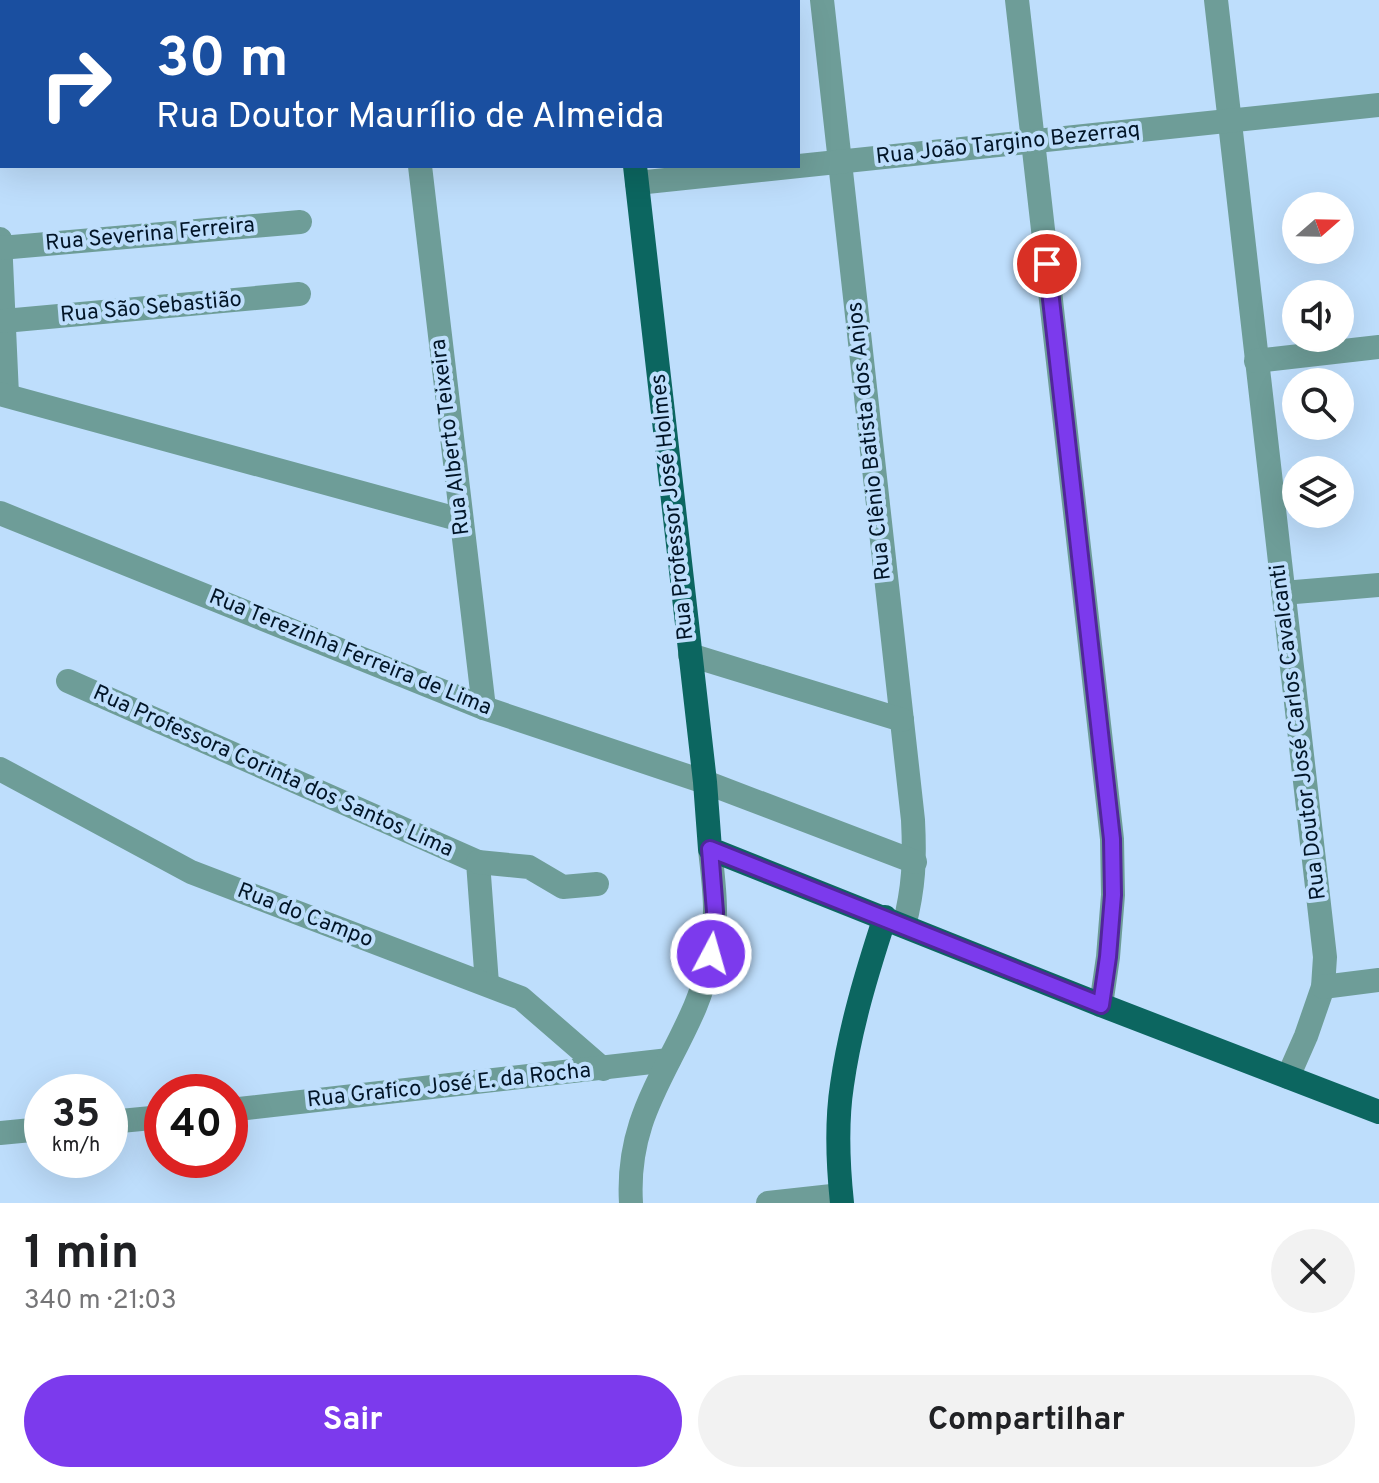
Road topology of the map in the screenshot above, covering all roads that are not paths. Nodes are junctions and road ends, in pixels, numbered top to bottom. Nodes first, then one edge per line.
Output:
1 (822, 0) edge
2 (1017, 0) edge
3 (1216, 0) edge
4 (1379, 105) edge
5 (1230, 121) junction
6 (1033, 141) junction
7 (839, 162) junction
8 (800, 164) edge
9 (420, 168) edge
10 (745, 168) edge
11 (636, 175) edge
12 (300, 222) dead end
13 (0, 239) edge
14 (0, 248) edge
15 (299, 294) dead end
16 (4, 321) junction
17 (1379, 347) edge
18 (1256, 361) junction
19 (4, 394) edge
20 (0, 513) edge
21 (461, 520) junction
22 (1379, 585) edge
23 (1283, 593) junction
24 (690, 655) junction
25 (68, 681) dead end
26 (484, 708) junction
27 (902, 720) junction
28 (0, 769) edge
29 (705, 782) junction
30 (710, 849) junction
31 (478, 862) junction
32 (915, 862) junction
33 (597, 884) dead end
34 (894, 922) junction
35 (1379, 980) edge
36 (487, 984) junction
37 (1323, 987) junction
38 (1101, 1005) junction
39 (669, 1060) junction
40 (603, 1069) junction
41 (1288, 1077) junction
42 (248, 1108) edge
43 (1379, 1112) edge
44 (24, 1131) edge
45 (0, 1133) edge
46 (842, 1199) edge
47 (631, 1203) edge
48 (768, 1203) edge

1 - 7 street, Rua Clênio Batista dos Anjos
2 - 6 street
3 - 5 street, Rua Doutor José Carlos Cavalcanti
4 - 5 street, Rua João Targino Bezerraq
5 - 6 street, Rua João Targino Bezerraq
5 - 18 street, Rua Doutor José Carlos Cavalcanti
6 - 7 street, Rua João Targino Bezerraq
6 - 38 street
7 - 8 street, Rua João Targino Bezerraq
7 - 27 street, Rua Clênio Batista dos Anjos
9 - 21 street, Rua Alberto Teixeira
10 - 11 street, Rua João Targino Bezerraq
11 - 24 main road, Rua Professor José Holmes
12 - 14 street, Rua Severina Ferreira
13 - 14 street
14 - 16 street
15 - 16 street, Rua São Sebastião
16 - 19 street
17 - 18 street
18 - 23 street, Rua Doutor José Carlos Cavalcanti
19 - 21 street
20 - 26 street, Rua Terezinha Ferreira de Lima
21 - 26 street, Rua Alberto Teixeira
22 - 23 street
23 - 37 street, Rua Doutor José Carlos Cavalcanti
24 - 27 street
24 - 29 main road, Rua Professor José Holmes
25 - 31 street, Rua Professora Corinta dos Santos Lima
26 - 29 street, Rua Terezinha Ferreira de Lima
27 - 32 street, Rua Clênio Batista dos Anjos
28 - 36 street, Rua do Campo
29 - 30 main road, Rua Professor José Holmes
29 - 32 street, Rua Terezinha Ferreira de Lima
30 - 34 main road
30 - 39 street
31 - 33 street, Rua Professora Corinta dos Santos Lima
31 - 36 street, Rua Professora Corinta dos Santos Lima
32 - 34 street, Rua Clênio Batista dos Anjos
34 - 38 main road
34 - 46 main road
35 - 37 street
36 - 40 street, Rua do Campo
37 - 41 street, Rua Doutor José Carlos Cavalcanti
38 - 41 main road
39 - 40 street, Rua Grafico José E. da Rocha
39 - 47 street
40 - 42 street, Rua Grafico José E. da Rocha
41 - 43 main road
44 - 45 street
46 - 48 street

